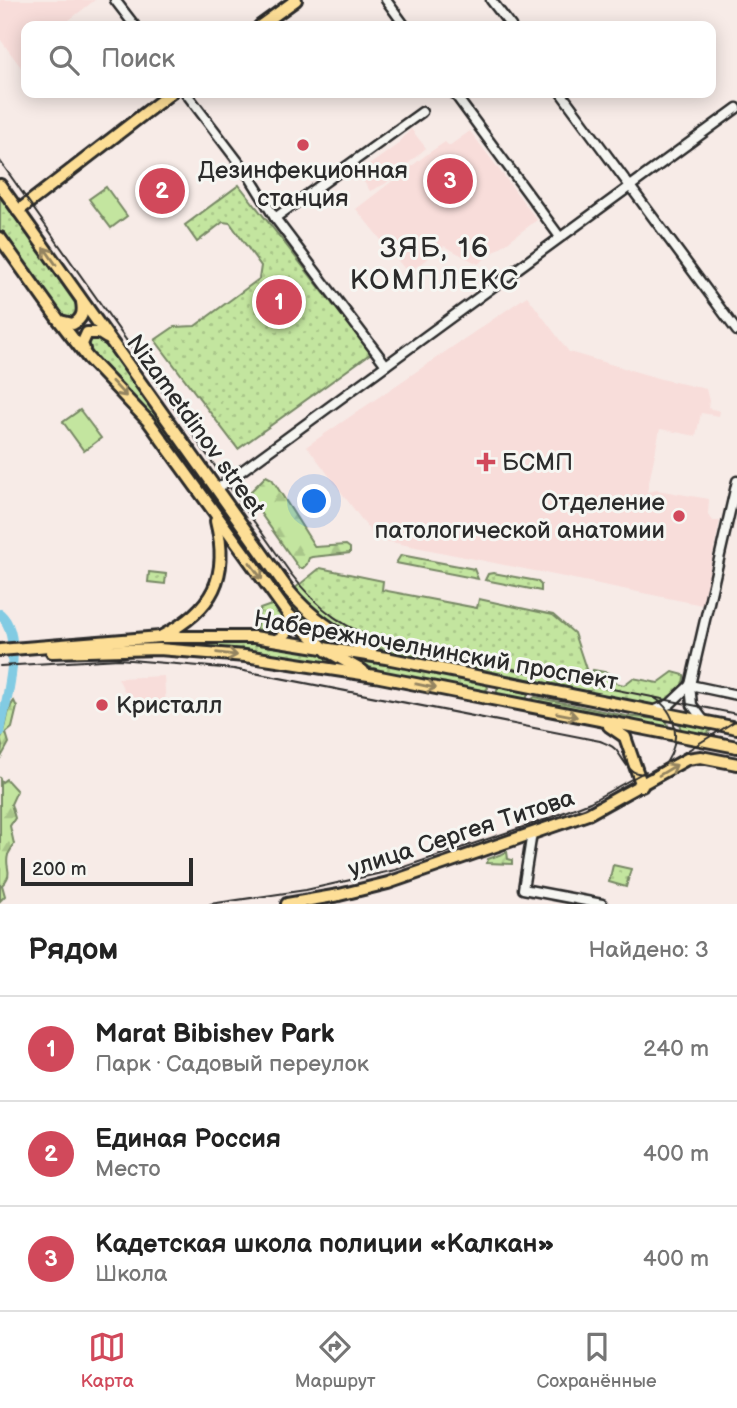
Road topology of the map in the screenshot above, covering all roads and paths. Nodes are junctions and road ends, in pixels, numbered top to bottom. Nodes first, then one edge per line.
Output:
1 (115, 0) edge
2 (296, 0) edge
3 (386, 0) edge
4 (491, 0) edge
5 (131, 21) edge
6 (267, 21) edge
7 (401, 21) edge
8 (507, 21) edge
9 (165, 98) edge
10 (190, 98) edge
11 (458, 98) edge
12 (565, 98) edge
13 (737, 108) edge
14 (422, 112) dead end
15 (0, 185) edge
16 (630, 186) junction
17 (18, 211) junction
18 (275, 218) junction
19 (560, 237) junction
20 (1, 241) edge
21 (81, 300) junction
22 (58, 319) junction
23 (737, 331) edge
24 (109, 339) junction
25 (88, 358) junction
26 (386, 365) junction
27 (737, 481) edge
28 (217, 489) junction
29 (215, 515) junction
30 (288, 614) junction
31 (160, 637) junction
32 (276, 640) junction
33 (322, 646) junction
34 (0, 650) edge
35 (36, 650) junction
36 (0, 657) edge
37 (386, 658) junction
38 (375, 676) junction
39 (482, 677) junction
40 (690, 685) junction
41 (540, 689) junction
42 (737, 695) edge
43 (476, 697) junction
44 (535, 709) junction
45 (653, 711) junction
46 (602, 722) junction
47 (707, 722) junction
48 (737, 728) edge
49 (708, 741) junction
50 (737, 747) edge
51 (735, 763) edge
52 (642, 786) junction
53 (532, 833) junction
54 (287, 904) edge
55 (602, 904) edge

1 - 5 street
2 - 6 main road
3 - 7 street
4 - 8 street
9 - 17 main road
10 - 18 street
11 - 19 street
12 - 16 street
13 - 16 street
14 - 18 street
15 - 17 main road, Nizametdinov street
16 - 19 street
16 - 23 street
21 -> 17 main road, Nizametdinov street
18 - 26 street
19 - 26 street
20 - 22 main road, Nizametdinov street
21 - 22 main road
21 - 24 main road, Nizametdinov street
22 - 25 main road, Nizametdinov street
24 - 25 main road
24 - 28 main road, Nizametdinov street
25 -> 29 main road, Nizametdinov street
26 - 28 street
27 - 40 street
28 - 37 main road, Nizametdinov street
29 -> 30 main road, Nizametdinov street
29 - 31 main road
30 - 32 main road
30 - 33 main road, Nizametdinov street
31 - 32 main road, Набережночелнинский проспект
31 - 35 main road, Набережночелнинский проспект
32 - 33 main road, Набережночелнинский проспект
33 - 37 main road, Набережночелнинский проспект
33 - 38 main road, Nizametdinov street
34 - 35 main road, Набережночелнинский проспект
35 - 36 main road, Набережночелнинский проспект
35 -> 38 main road, Набережночелнинский проспект
37 - 39 main road, Набережночелнинский проспект
38 -> 43 main road, Набережночелнинский проспект
39 - 41 main road, Набережночелнинский проспект
39 - 43 main road
40 - 42 street
40 - 45 street
40 - 47 street
41 - 44 main road
41 - 45 main road, Набережночелнинский проспект
43 - 44 main road, Набережночелнинский проспект
44 -> 46 main road, Набережночелнинский проспект
45 - 47 main road, Набережночелнинский проспект
46 - 49 main road, Набережночелнинский проспект
46 - 52 main road
47 - 48 main road, Набережночелнинский проспект
49 - 50 main road, Набережночелнинский проспект
49 - 51 main road
52 -> 51 main road, улица Сергея Титова
52 - 53 main road, улица Сергея Титова
53 - 54 main road, улица Сергея Титова
53 - 55 street

